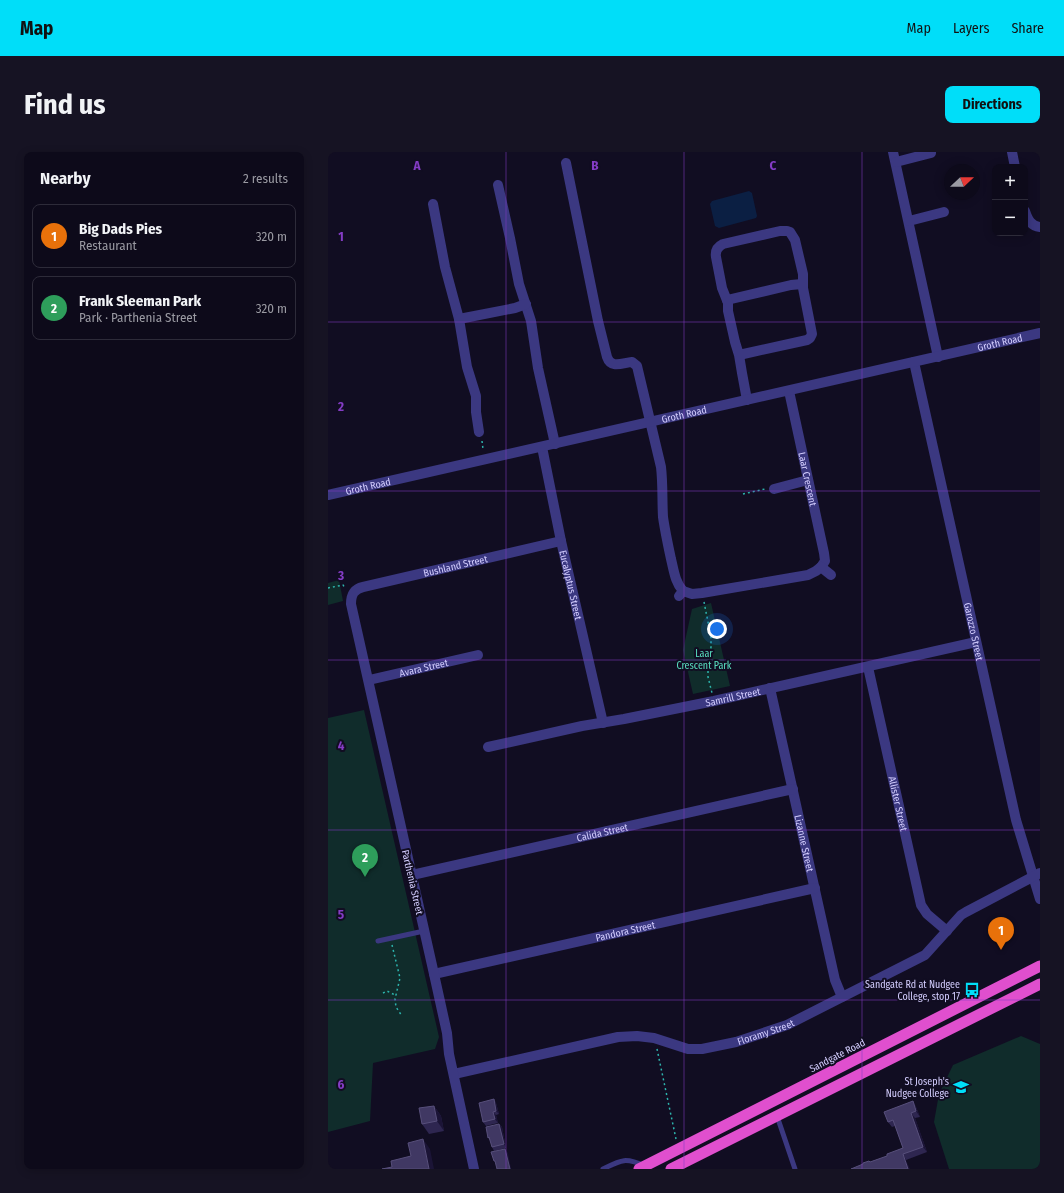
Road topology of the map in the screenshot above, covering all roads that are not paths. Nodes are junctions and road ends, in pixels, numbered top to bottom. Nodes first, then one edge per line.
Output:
1 (1012, 152) edge
2 (931, 153) dead end
3 (895, 157) edge
4 (566, 163) dead end
5 (1014, 164) edge
6 (498, 185) dead end
7 (432, 204) dead end
8 (944, 212) dead end
9 (1028, 219) edge
10 (909, 221) junction
11 (1036, 225) edge
12 (802, 284) junction
13 (727, 300) junction
14 (526, 304) junction
15 (459, 319) junction
16 (1040, 333) edge
17 (739, 355) junction
18 (938, 357) junction
19 (914, 362) junction
20 (789, 391) junction
21 (747, 400) junction
22 (650, 422) junction
23 (479, 432) dead end
24 (555, 444) junction
25 (542, 446) junction
26 (808, 480) junction
27 (774, 488) road end
28 (328, 495) edge
29 (562, 540) junction
30 (822, 567) junction
31 (831, 575) dead end
32 (352, 595) joint
33 (976, 642) junction
34 (478, 655) dead end
35 (868, 667) junction
36 (369, 680) junction
37 (770, 688) junction
38 (603, 723) junction
39 (488, 747) dead end
40 (793, 789) junction
41 (412, 875) junction
42 (1037, 875) edge
43 (815, 888) junction
44 (1040, 899) edge
45 (424, 931) junction
46 (947, 931) junction
47 (378, 941) dead end
48 (1040, 966) edge
49 (434, 974) junction
50 (1040, 984) edge
51 (842, 997) junction
52 (454, 1074) junction
53 (777, 1116) junction
54 (642, 1167) edge
55 (474, 1169) edge
56 (603, 1169) edge
57 (671, 1169) edge
58 (795, 1169) edge

1 - 5 street
2 - 3 street
3 - 10 street
4 - 22 street
6 - 14 street
7 - 15 street
8 - 10 street
9 - 11 street
10 - 18 street
12 - 13 street
12 - 13 street
12 - 17 street
13 - 17 street
14 - 15 street
14 - 24 street
15 - 23 street
16 - 18 street, Groth Road
17 - 21 street
18 - 19 street, Groth Road
19 - 20 street, Groth Road
19 - 33 street, Garozzo Street
20 - 21 street, Groth Road
20 - 26 street, Laar Crescent
21 - 22 street, Groth Road
22 - 24 street, Groth Road
22 - 30 street
24 - 25 street, Groth Road
25 - 28 street, Groth Road
25 - 29 street, Eucalyptus Street
26 - 27 street
26 - 30 street, Laar Crescent
29 - 32 street, Bushland Street
29 - 38 street, Eucalyptus Street
30 - 31 street
32 - 36 street, Parthenia Street
33 - 35 street, Samrill Street
33 - 42 street, Garozzo Street
34 - 36 street, Avara Street
35 - 37 street, Samrill Street
35 - 46 street, Allister Street
36 - 41 street, Parthenia Street
37 - 38 street, Samrill Street
37 - 40 street, Lizanne Street
38 - 39 street, Samrill Street
40 - 41 street, Calida Street
40 - 43 street, Lizanne Street
41 - 45 street, Parthenia Street
42 - 44 street, Garozzo Street
42 - 46 street, Floramy Street
43 - 49 street, Pandora Street
43 - 51 street, Lizanne Street
45 - 47 lane
45 - 49 street, Parthenia Street
46 - 51 street, Floramy Street
48 - 54 highway, Sandgate Road
49 - 52 street, Parthenia Street
50 - 53 highway
51 - 52 street, Floramy Street
52 - 55 street, Parthenia Street
53 - 57 highway
53 - 58 lane
54 - 56 lane, Sandgate Road

